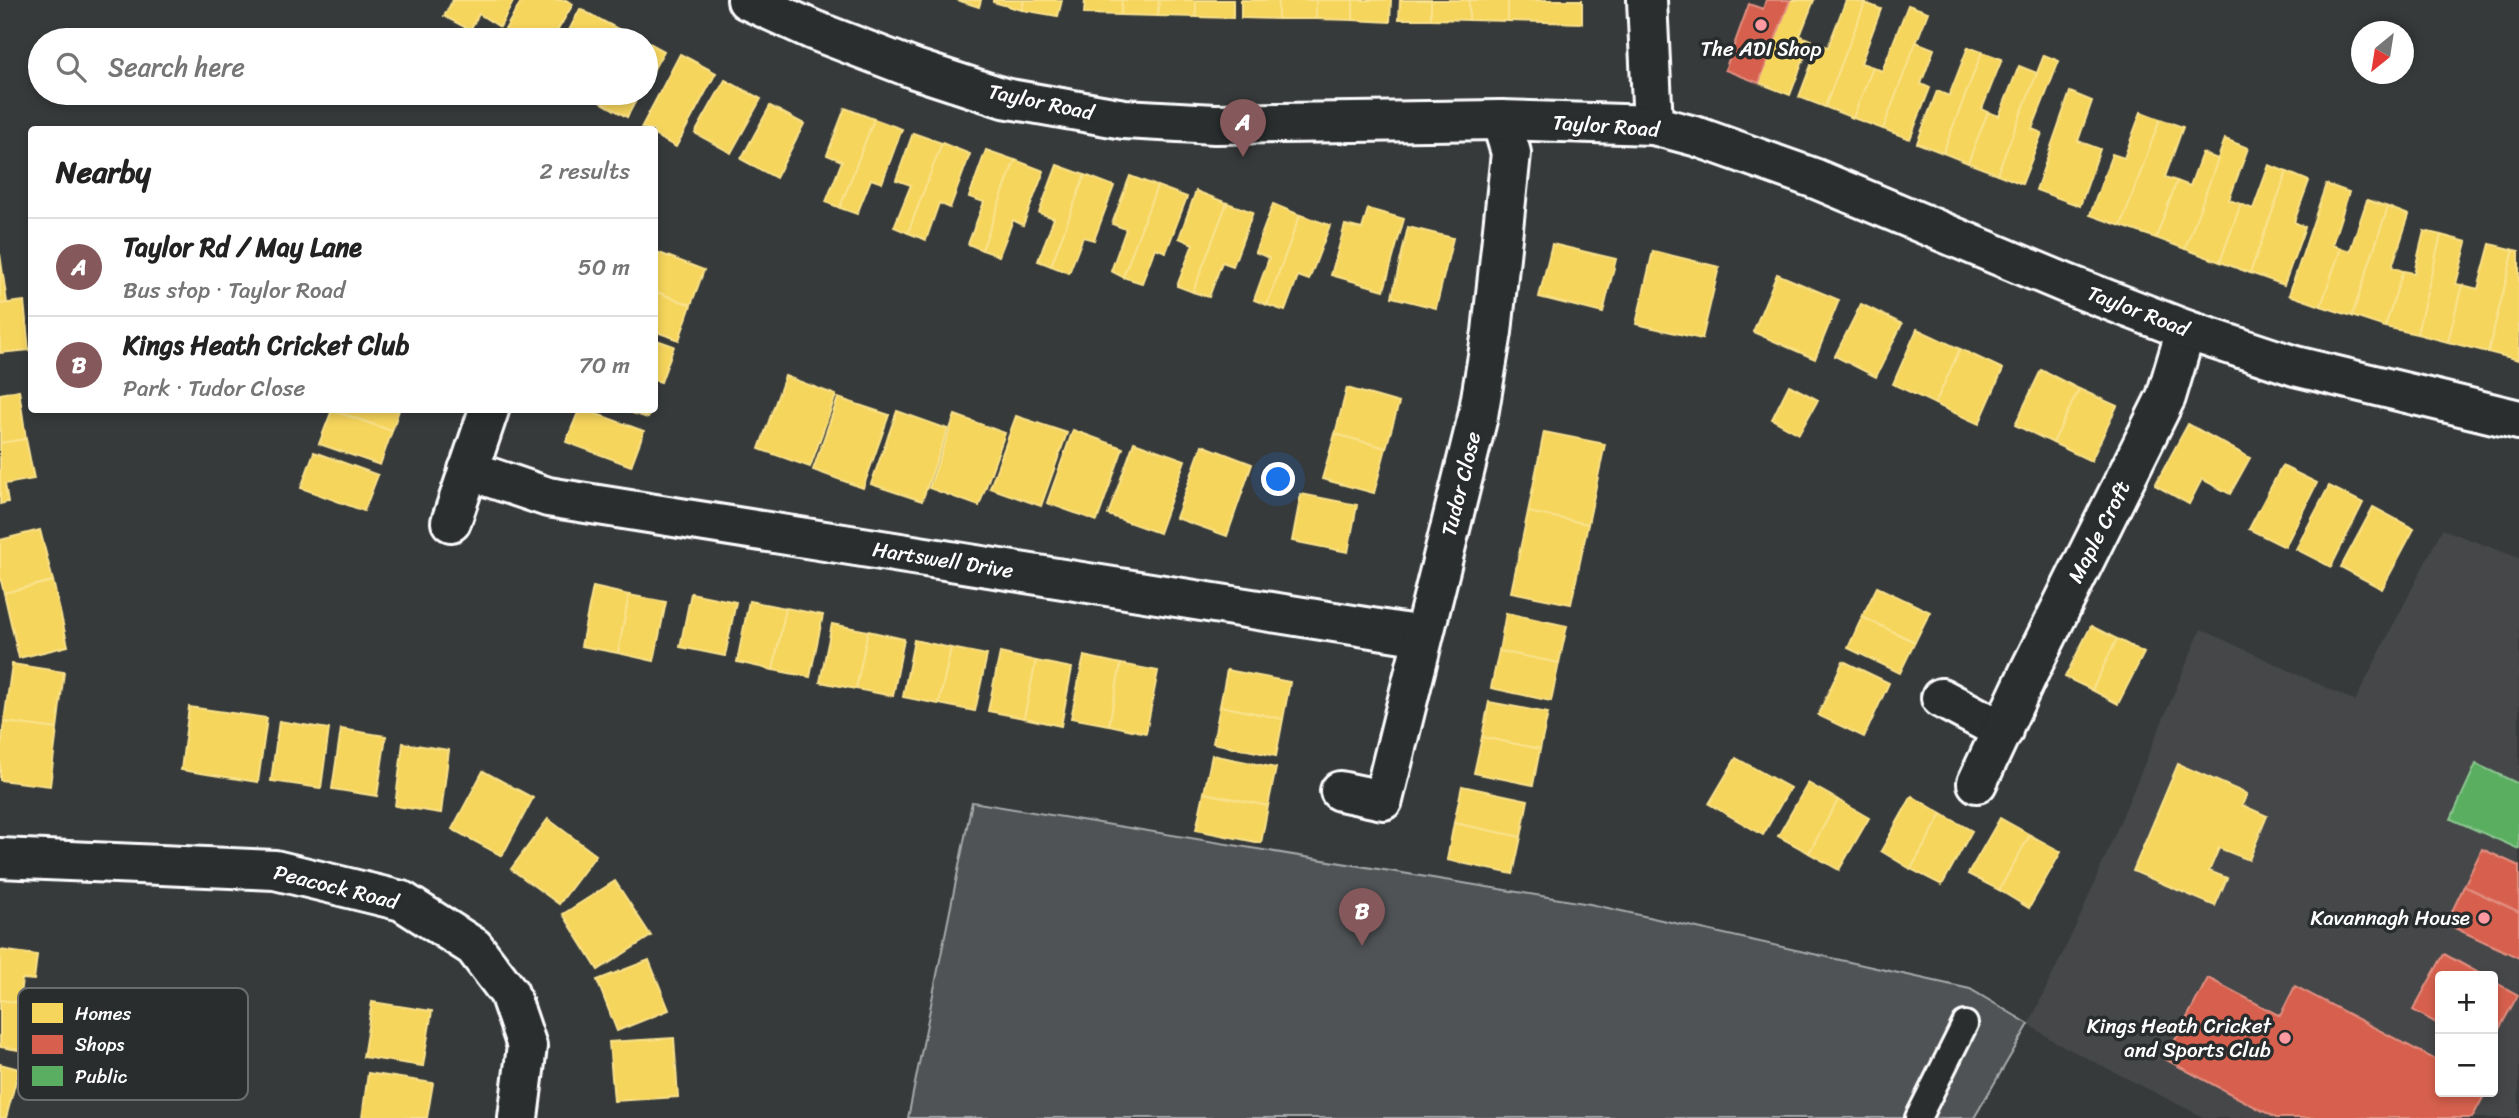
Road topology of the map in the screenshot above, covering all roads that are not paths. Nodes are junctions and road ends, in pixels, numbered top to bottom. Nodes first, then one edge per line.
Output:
1 (747, 0) edge
2 (1647, 0) edge
3 (1501, 120) junction
4 (1653, 125) junction
5 (2186, 330) junction
6 (488, 413) edge
7 (2519, 419) edge
8 (468, 471) junction
9 (451, 522) dead end
10 (1422, 636) junction
11 (1941, 698) dead end
12 (2003, 731) junction
13 (1978, 783) dead end
14 (1340, 791) dead end
15 (0, 858) edge
16 (1965, 1024) dead end
17 (518, 1118) edge
18 (1917, 1118) edge

1 - 3 street, Taylor Road
2 - 4 street
3 - 4 street, Taylor Road
3 - 10 street, Tudor Close
4 - 5 street, Taylor Road
5 - 7 street, Taylor Road
5 - 12 street, Maple Croft
6 - 8 street
8 - 9 street
8 - 10 street, Hartswell Drive
10 - 14 street, Tudor Close
11 - 12 street
12 - 13 street, Maple Croft
15 - 17 street, Peacock Road
16 - 18 lane

